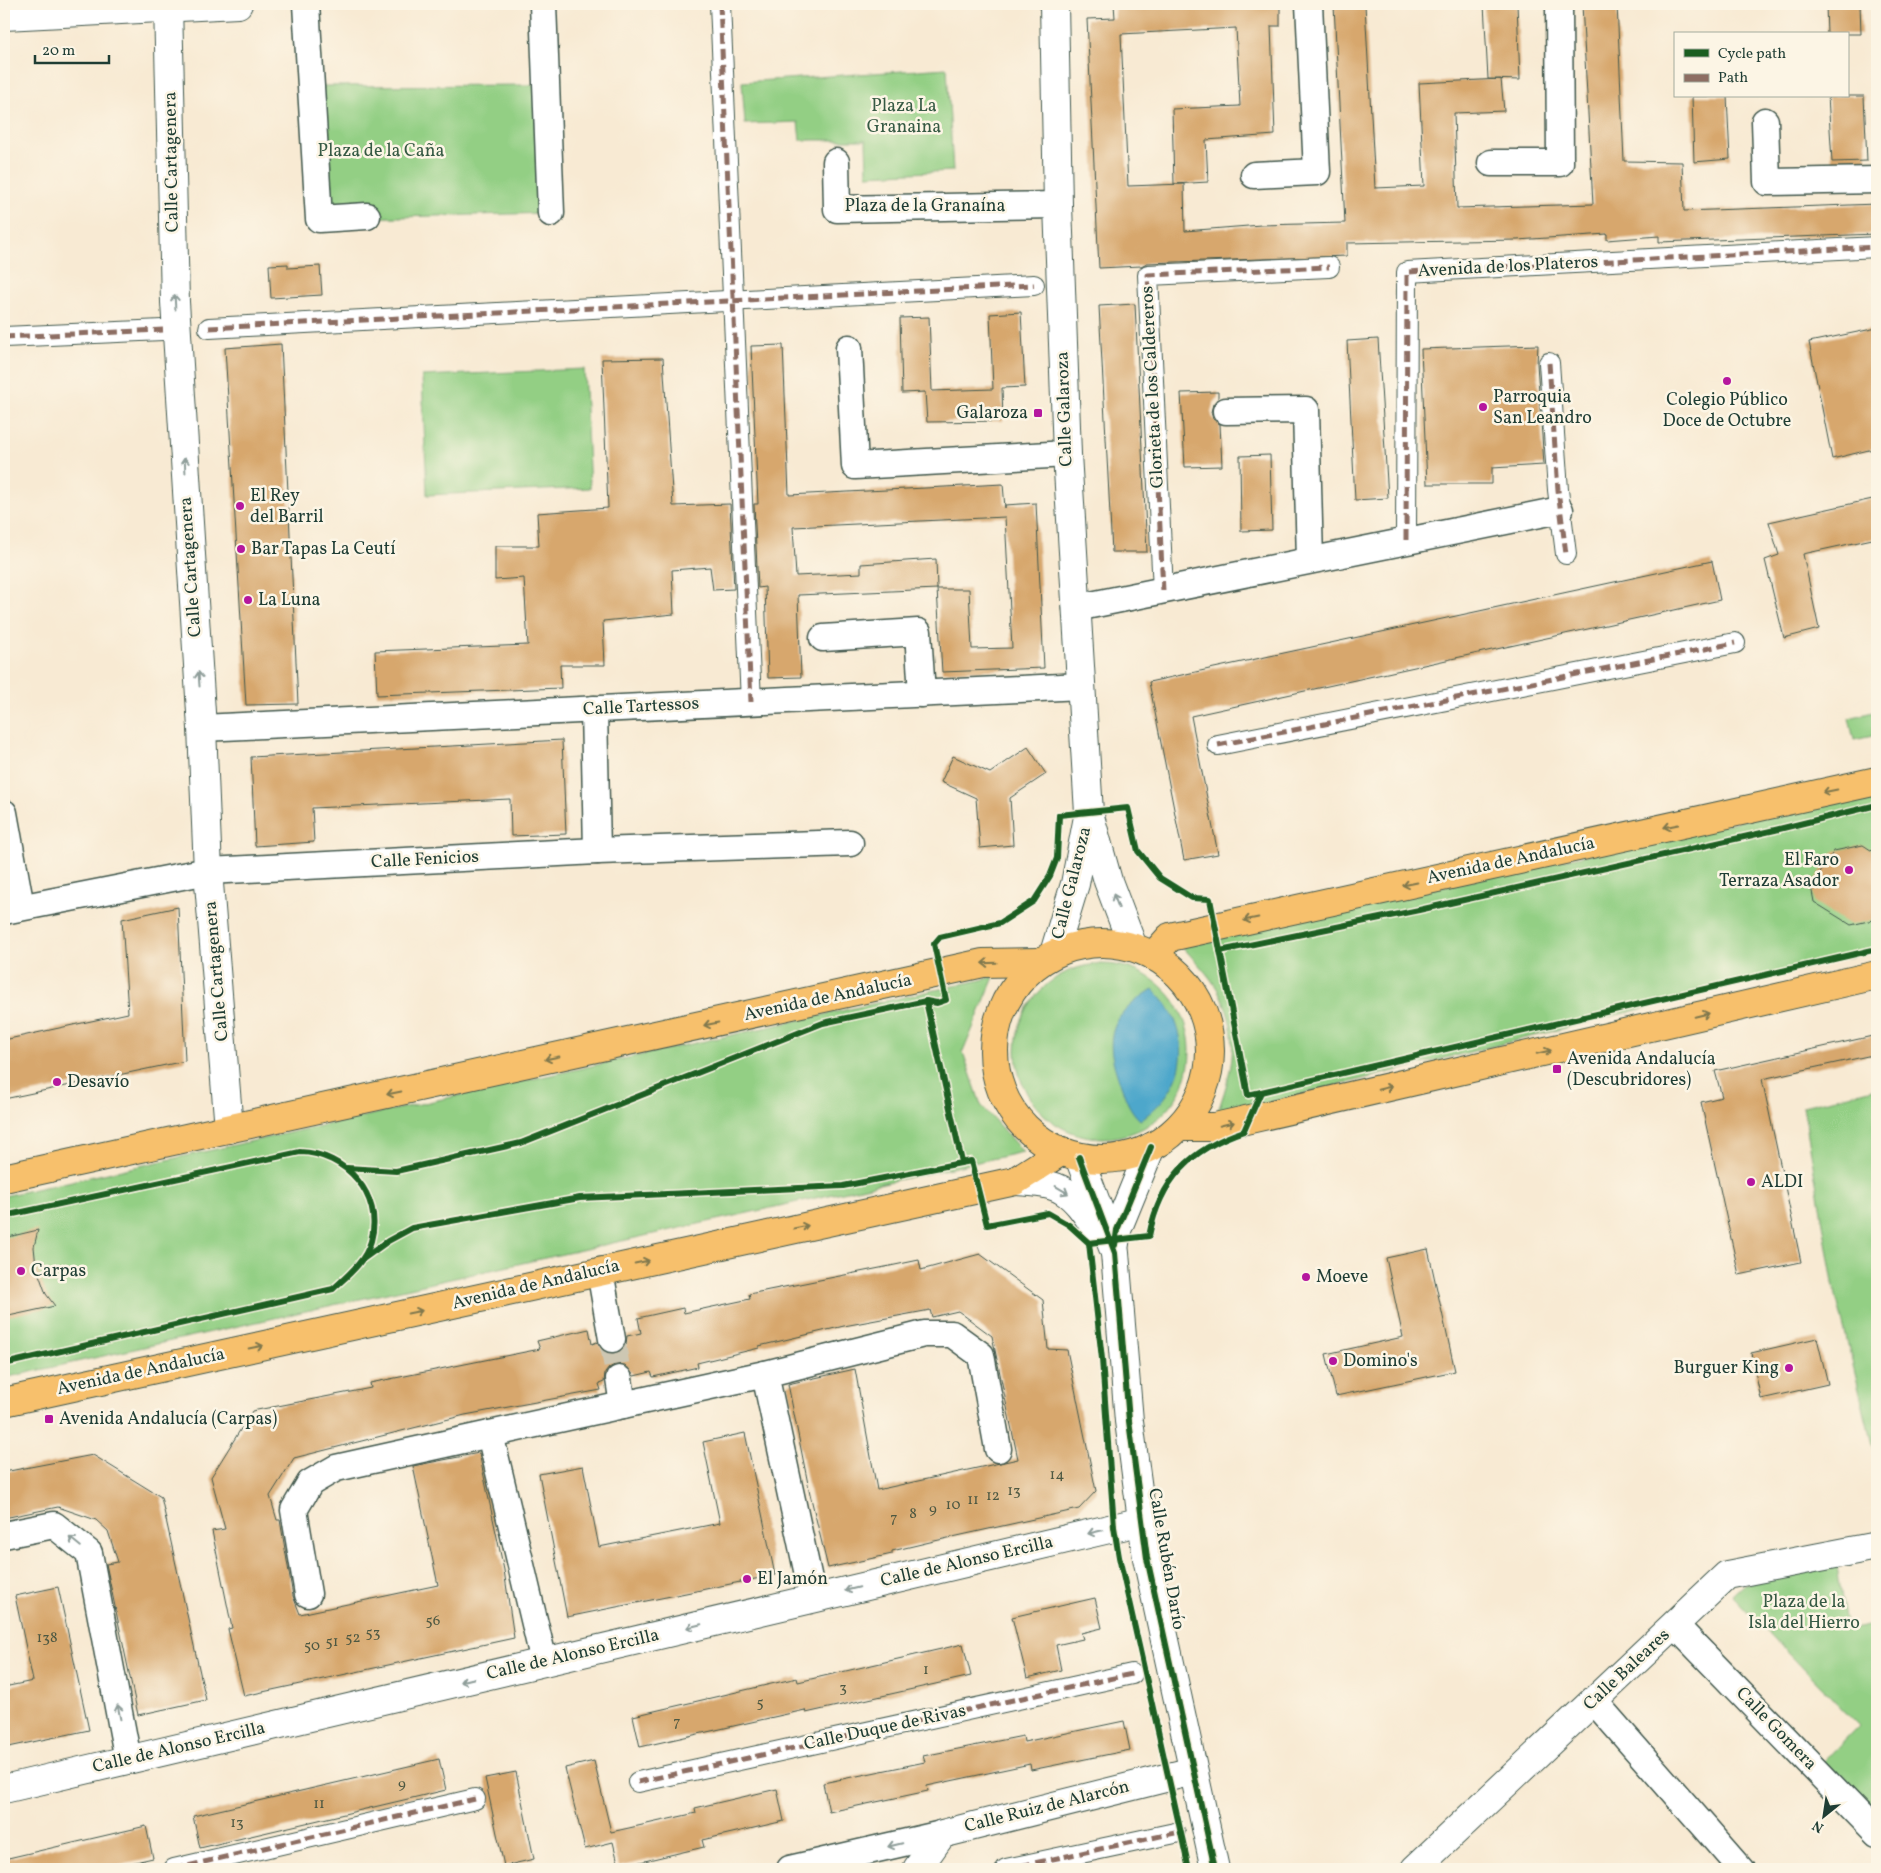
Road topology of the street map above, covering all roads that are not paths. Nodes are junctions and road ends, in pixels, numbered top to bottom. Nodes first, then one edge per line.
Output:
1 (238, 4) edge
2 (306, 4) edge
3 (543, 4) edge
4 (720, 4) edge
5 (1054, 4) edge
6 (1309, 4) edge
7 (1559, 4) edge
8 (168, 5) edge
9 (4, 16) edge
10 (1765, 121) dead end
11 (836, 162) dead end
12 (1491, 163) dead end
13 (1254, 175) dead end
14 (1877, 180) edge
15 (1058, 205) junction
16 (551, 213) dead end
17 (367, 216) dead end
18 (1877, 247) edge
19 (1329, 267) dead end
20 (1034, 285) dead end
21 (735, 299) junction
22 (209, 328) dead end
23 (163, 330) dead end
24 (4, 336) edge
25 (849, 348) dead end
26 (1549, 364) dead end
27 (1226, 411) dead end
28 (1067, 454) junction
29 (1560, 510) junction
30 (1406, 540) junction
31 (1566, 554) dead end
32 (1310, 560) junction
33 (1163, 591) junction
34 (1076, 608) junction
35 (823, 638) dead end
36 (1735, 643) dead end
37 (1081, 686) junction
38 (922, 694) junction
39 (751, 702) junction
40 (594, 709) junction
41 (202, 728) junction
42 (1218, 745) dead end
43 (1877, 781) edge
44 (4, 813) edge
45 (1089, 813) junction
46 (850, 842) dead end
47 (597, 851) junction
48 (208, 871) junction
49 (12, 909) edge
50 (1143, 951) junction
51 (1046, 958) junction
52 (1877, 975) edge
53 (1178, 1127) junction
54 (229, 1129) junction
55 (1151, 1147) junction
56 (1070, 1154) junction
57 (4, 1178) edge
58 (1016, 1181) junction
59 (1114, 1250) junction
60 (600, 1271) junction
61 (612, 1339) tunnel mouth
62 (765, 1374) junction
63 (619, 1379) tunnel mouth
64 (4, 1402) edge
65 (623, 1405) junction
66 (490, 1434) junction
67 (998, 1449) dead end
68 (1142, 1520) junction
69 (4, 1535) edge
70 (1877, 1546) edge
71 (308, 1594) dead end
72 (813, 1598) junction
73 (1675, 1625) junction
74 (544, 1662) junction
75 (1132, 1674) dead end
76 (1594, 1700) junction
77 (128, 1760) junction
78 (1193, 1771) junction
79 (638, 1782) dead end
80 (4, 1790) edge
81 (475, 1799) dead end
82 (1175, 1833) dead end
83 (942, 1834) junction
84 (1877, 1834) edge
85 (828, 1865) edge
86 (174, 1869) edge
87 (790, 1869) edge
88 (917, 1869) edge
89 (1006, 1869) edge
90 (1215, 1869) edge
91 (1415, 1869) edge
92 (1741, 1869) edge

1 - 8 street
2 - 17 street
3 - 16 street
4 - 21 street
5 - 15 street, Calle Galaroza
6 - 13 street
7 - 12 street
8 - 9 street
41 -> 8 street, Calle Cartagenera
10 - 14 street
11 - 15 street, Plaza de la Granaína
15 - 28 street, Calle Galaroza
18 - 30 street, Avenida de los Plateros
19 - 33 street, Glorieta de los Caldereros
20 - 21 street
21 - 22 street
21 - 39 street
23 - 24 street
25 - 28 street
26 - 29 street
27 - 32 street
28 - 34 street, Calle Galaroza
29 - 30 street
29 - 31 street
30 - 32 street
32 - 33 street
33 - 34 street
34 - 37 street, Calle Galaroza
35 - 38 street
36 - 42 street
37 - 38 street, Calle Tartessos
37 - 45 street, Calle Galaroza
38 - 39 street, Calle Tartessos
39 - 40 street, Calle Tartessos
40 - 41 street, Calle Tartessos
40 - 47 street
41 - 48 street, Calle Cartagenera
43 -> 50 main road, Avenida de Andalucía
44 - 49 street
50 -> 45 street, Calle Galaroza
45 - 51 street, Calle Galaroza
46 - 47 street, Calle Fenicios
47 - 48 street, Calle Fenicios
48 - 49 street, Calle Fenicios
48 - 54 street, Calle Cartagenera
50 - 51 main road
50 - 53 main road
51 -> 54 main road, Avenida de Andalucía
51 - 56 main road
53 -> 52 main road
53 - 55 main road
54 - 57 main road, Avenida de Andalucía
55 - 56 main road
55 - 59 street, Calle Rubén Darío
56 - 58 main road, Avenida de Andalucía
56 - 59 street, Calle Rubén Darío
58 -> 59 street
60 -> 58 main road, Avenida de Andalucía
59 - 68 street, Calle Rubén Darío
60 - 61 street
64 -> 60 main road, Avenida de Andalucía
62 - 65 street
62 - 67 street
62 - 72 street
63 - 65 street
65 - 66 street
66 - 71 street
66 - 74 street
68 -> 72 street, Calle de Alonso Ercilla
68 - 78 street, Calle Rubén Darío
77 -> 69 street
70 - 73 street, Calle Baleares
72 -> 74 street, Calle de Alonso Ercilla
73 - 76 street, Calle Baleares
73 - 84 street, Calle Gomera
74 -> 77 street, Calle de Alonso Ercilla
75 - 79 street, Calle Duque de Rivas
76 - 91 street, Calle Baleares
76 - 92 street
77 - 80 street, Calle de Alonso Ercilla
78 - 83 street, Calle Ruiz de Alarcón
78 - 90 street, Calle Rubén Darío
81 - 86 street
82 - 89 street
83 -> 85 street
83 - 88 street, Calle Ruiz de Alarcón
85 - 87 street

